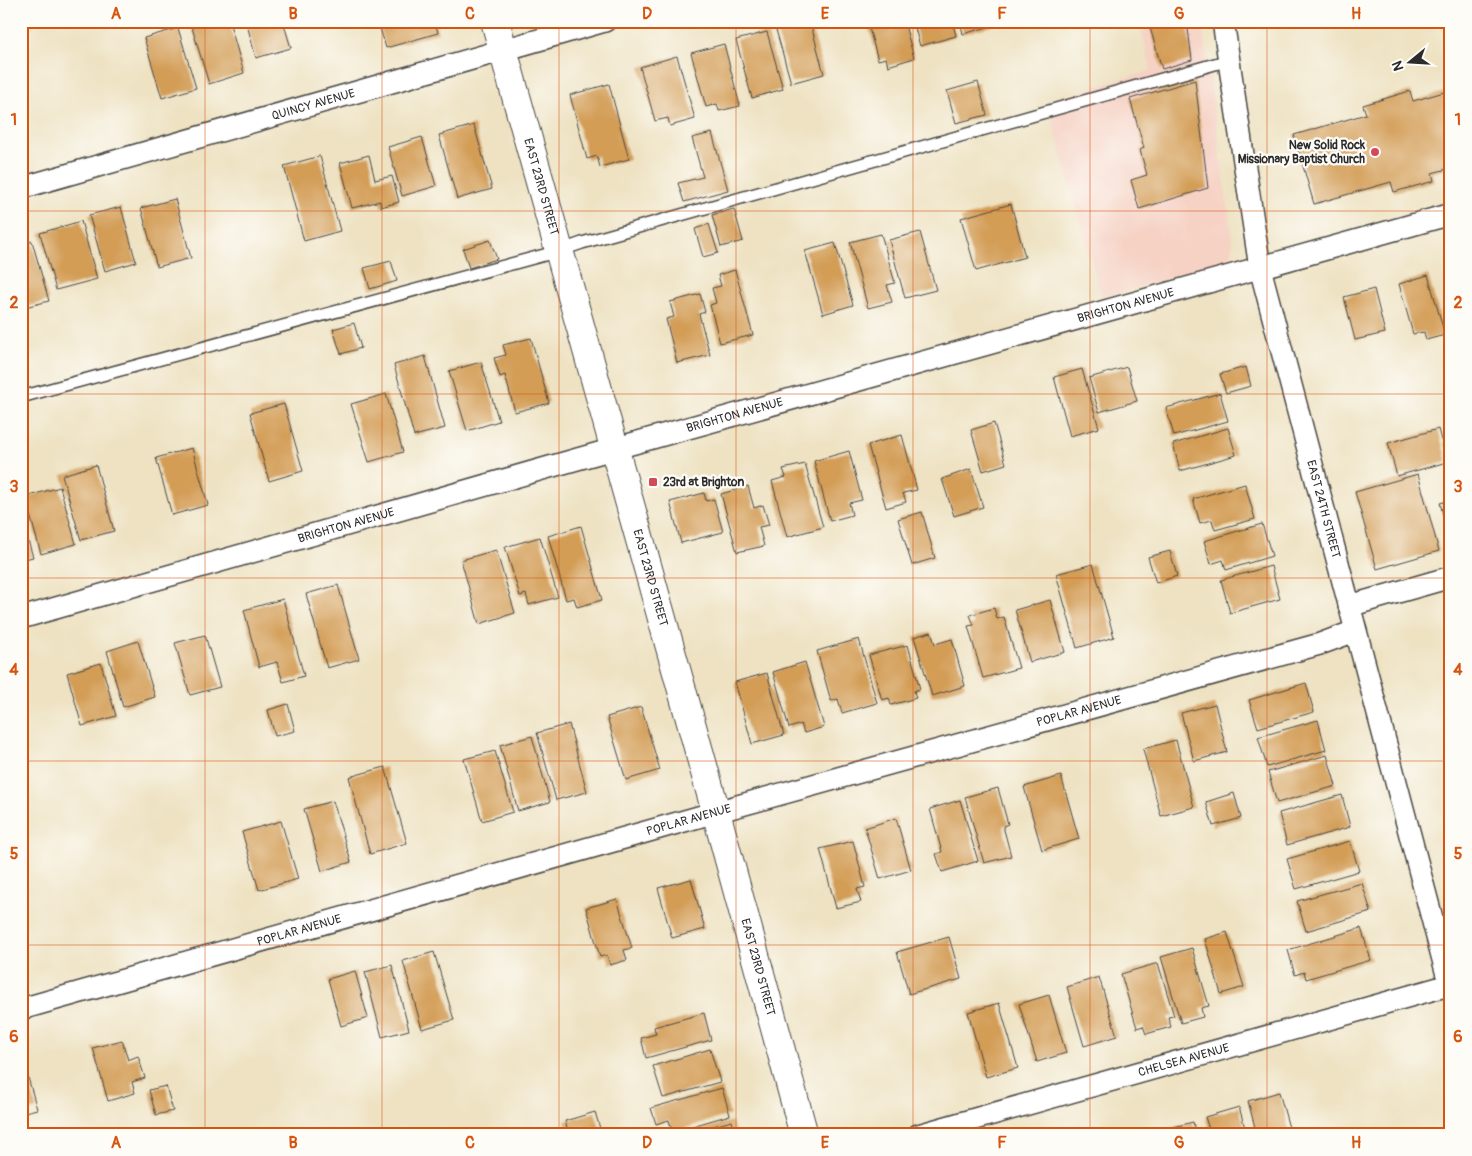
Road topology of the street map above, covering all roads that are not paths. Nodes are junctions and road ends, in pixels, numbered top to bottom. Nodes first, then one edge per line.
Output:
1 (495, 21) edge
2 (605, 21) edge
3 (1223, 21) edge
4 (503, 50) junction
5 (1228, 60) junction
6 (21, 188) edge
7 (1451, 214) edge
8 (559, 251) junction
9 (1260, 268) junction
10 (21, 397) edge
11 (614, 449) junction
12 (1451, 577) edge
13 (1349, 606) junction
14 (21, 618) edge
15 (1356, 630) junction
16 (716, 812) junction
17 (1445, 947) edge
18 (1450, 988) edge
19 (21, 1009) edge
20 (804, 1135) edge
21 (918, 1135) edge

1 - 4 main road, EAST 23RD STREET
2 - 4 street, QUINCY AVENUE
3 - 5 street, EAST 24TH STREET
4 - 6 street, QUINCY AVENUE
4 - 8 main road, EAST 23RD STREET
5 - 8 lane
5 - 9 street, EAST 24TH STREET
7 - 9 street, BRIGHTON AVENUE
8 - 10 lane
8 - 11 main road, EAST 23RD STREET
9 - 11 street, BRIGHTON AVENUE
9 - 13 street, EAST 24TH STREET
11 - 14 street, BRIGHTON AVENUE
11 - 16 main road, EAST 23RD STREET
12 - 13 street
13 - 15 street, EAST 24TH STREET
15 - 16 street, POPLAR AVENUE
15 - 17 street, EAST 24TH STREET
16 - 19 street, POPLAR AVENUE
16 - 20 main road, EAST 23RD STREET
17 - 18 street, EAST 24TH STREET
18 - 21 street, CHELSEA AVENUE

